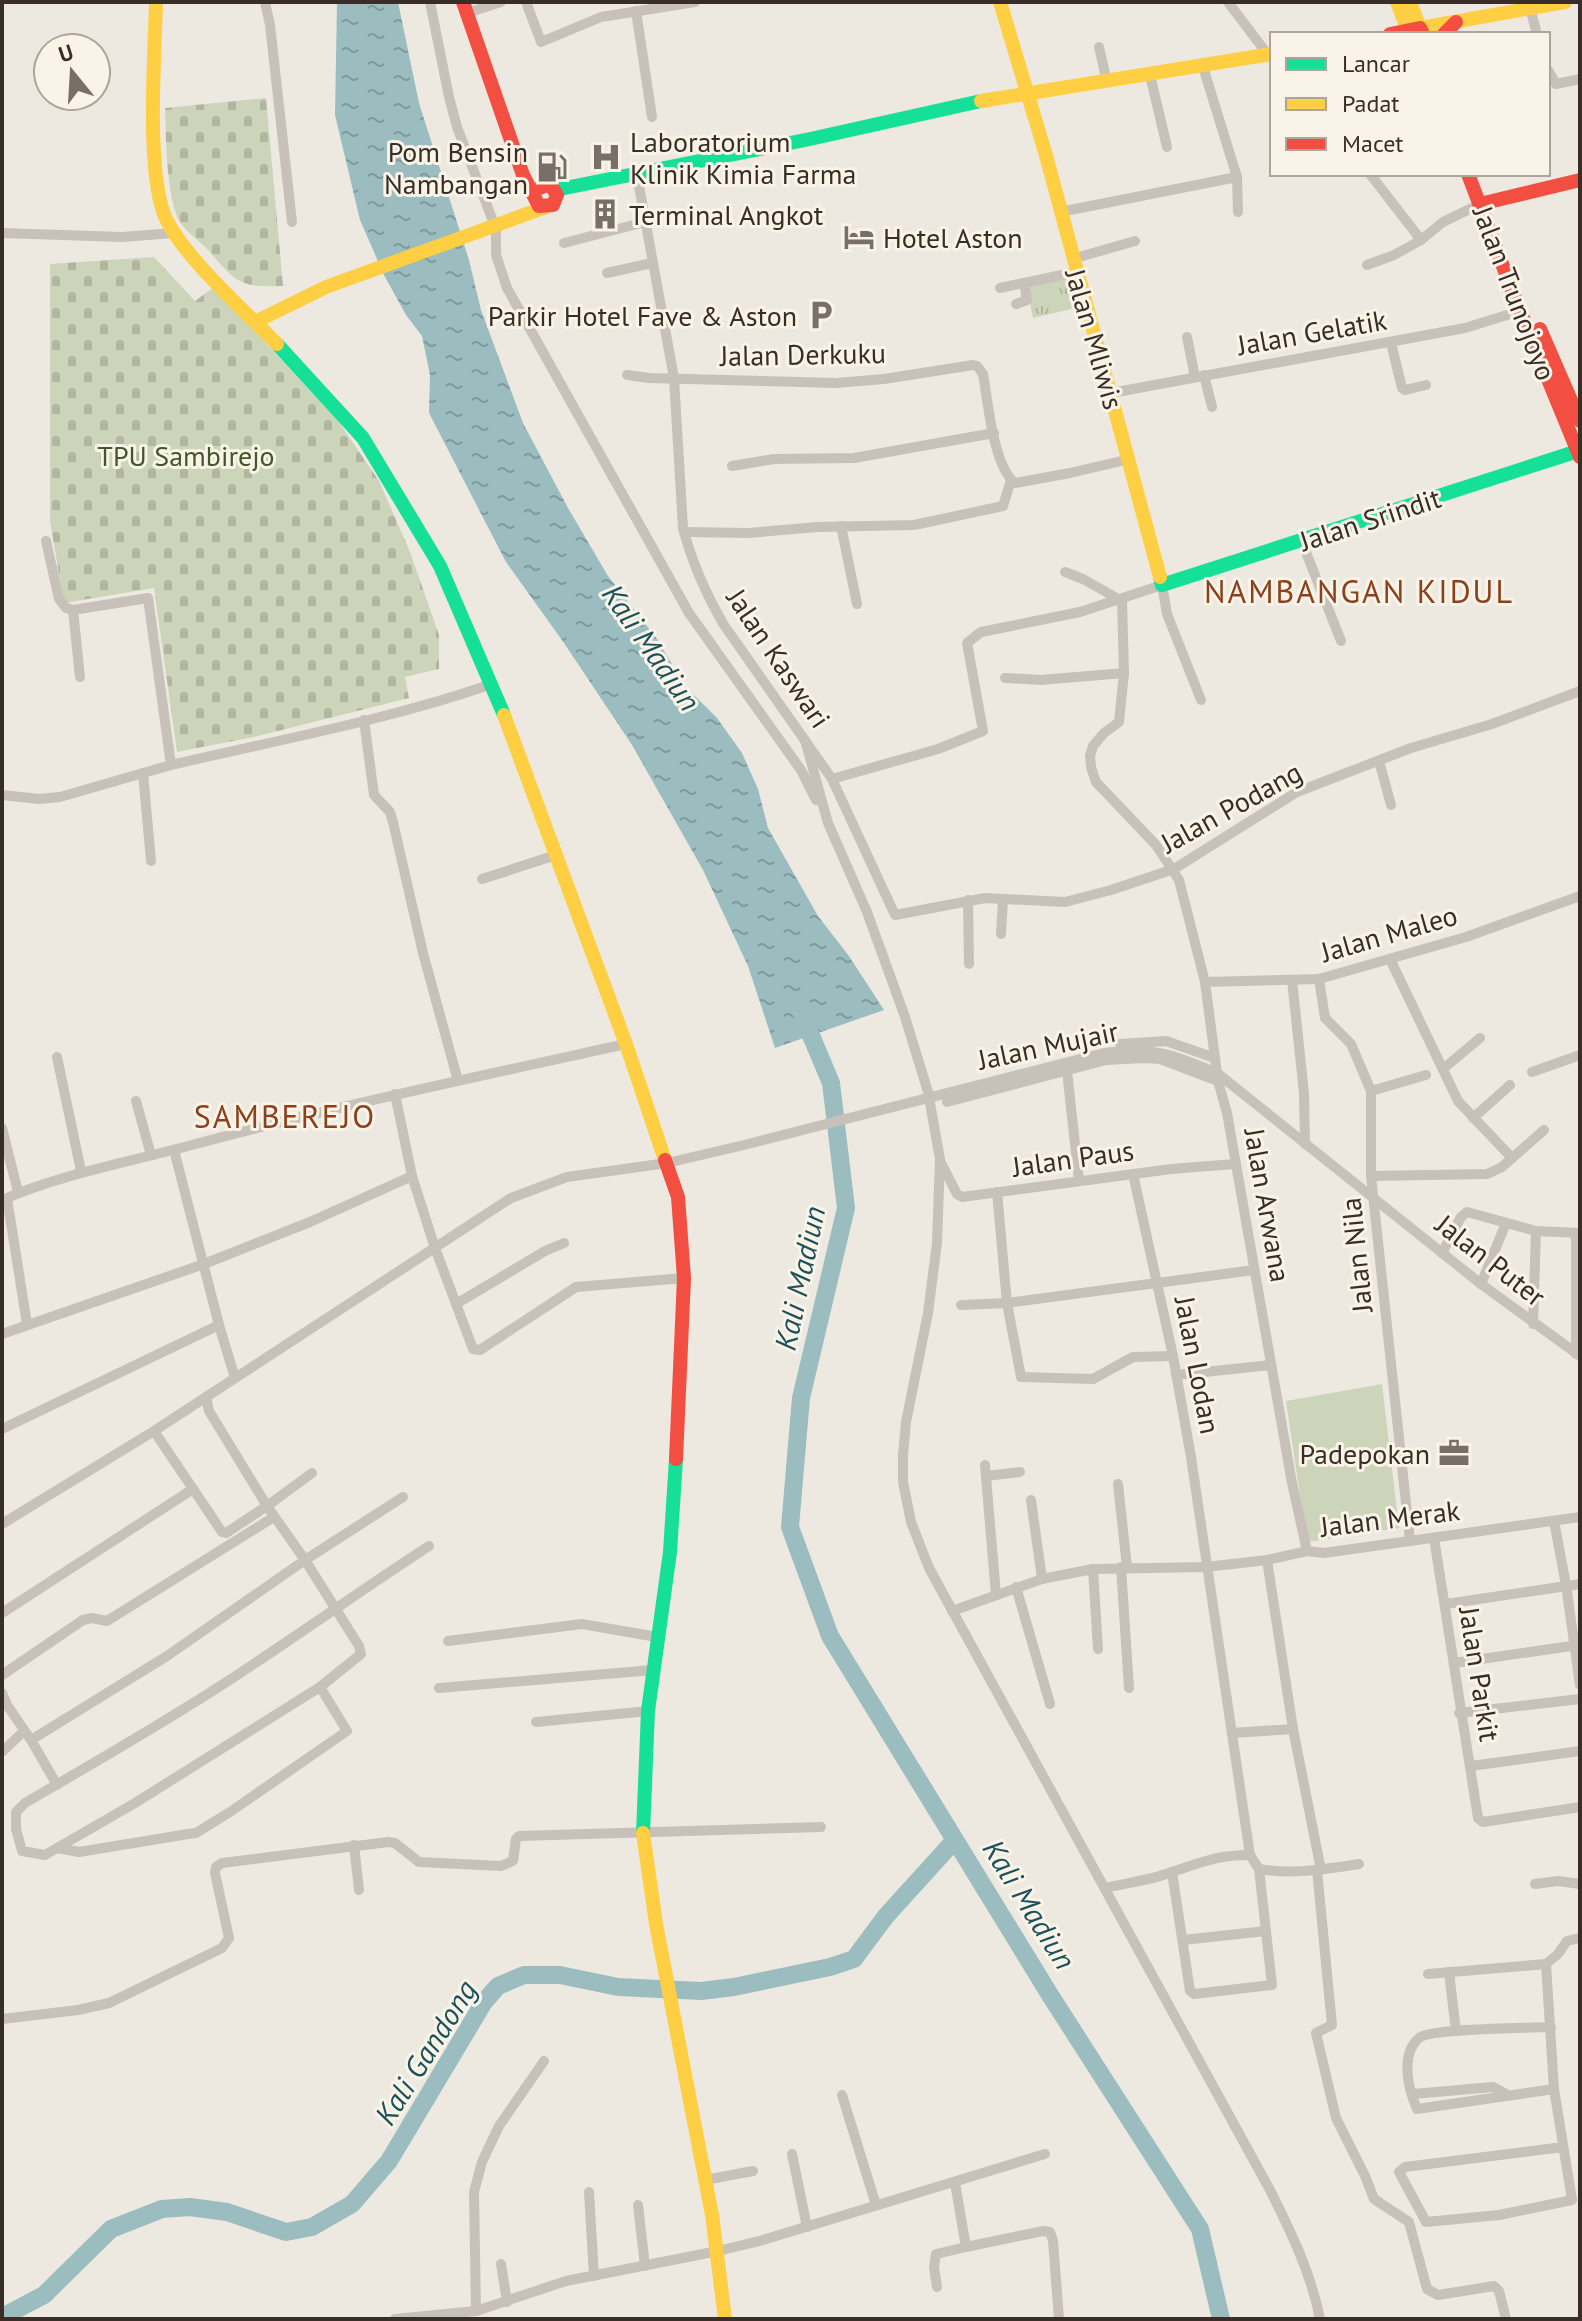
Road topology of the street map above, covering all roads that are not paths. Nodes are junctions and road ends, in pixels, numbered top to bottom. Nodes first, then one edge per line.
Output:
1 (156, 2) edge
2 (265, 2) edge
3 (430, 2) edge
4 (501, 2) edge
5 (526, 2) edge
6 (695, 2) edge
7 (1000, 2) edge
8 (1228, 2) edge
9 (1397, 2) edge
10 (1410, 2) edge
11 (1565, 2) edge
12 (1545, 4) edge
13 (465, 8) edge
14 (1530, 8) junction
15 (636, 11) junction
16 (1456, 22) junction
17 (1415, 32) edge
18 (1446, 32) edge
19 (1536, 32) edge
20 (1099, 47) dead end
21 (1270, 54) edge
22 (1203, 67) junction
23 (1550, 74) edge
24 (1150, 75) junction
25 (1580, 79) edge
26 (1107, 82) junction
27 (1027, 93) junction
28 (652, 117) dead end
29 (1167, 147) dead end
30 (637, 175) junction
31 (1372, 176) edge
32 (1469, 176) edge
33 (1480, 176) edge
34 (1237, 177) junction
35 (1580, 180) edge
36 (546, 197) junction
37 (1486, 202) junction
38 (1060, 212) junction
39 (1238, 212) dead end
40 (292, 222) dead end
41 (645, 222) junction
42 (491, 228) junction
43 (2, 233) edge
44 (174, 233) junction
45 (1421, 240) junction
46 (1135, 241) dead end
47 (564, 243) dead end
48 (652, 263) junction
49 (1367, 265) dead end
50 (1074, 266) junction
51 (607, 273) dead end
52 (1024, 283) junction
53 (1000, 288) dead end
54 (1016, 304) dead end
55 (1520, 311) junction
56 (257, 321) junction
57 (1187, 337) dead end
58 (1391, 343) junction
59 (627, 375) dead end
60 (1200, 376) junction
61 (674, 378) junction
62 (1426, 385) dead end
63 (1111, 393) junction
64 (1212, 407) dead end
65 (1580, 421) edge
66 (994, 433) junction
67 (1579, 454) edge
68 (1130, 459) junction
69 (732, 466) dead end
70 (1011, 480) junction
71 (841, 526) junction
72 (684, 532) junction
73 (46, 541) dead end
74 (1302, 542) junction
75 (1065, 572) dead end
76 (1162, 585) junction
77 (1122, 601) junction
78 (857, 604) dead end
79 (73, 610) junction
80 (1341, 641) dead end
81 (1124, 673) junction
82 (80, 677) dead end
83 (1005, 678) dead end
84 (492, 684) junction
85 (1580, 691) edge
86 (1201, 700) dead end
87 (364, 720) junction
88 (805, 740) junction
89 (1379, 761) junction
90 (171, 765) junction
91 (143, 773) junction
92 (832, 779) junction
93 (2, 795) edge
94 (1391, 805) dead end
95 (828, 823) junction
96 (556, 855) junction
97 (151, 861) dead end
98 (1174, 869) junction
99 (482, 879) dead end
100 (1580, 896) edge
101 (968, 900) junction
102 (1003, 900) junction
103 (895, 915) joint
104 (1001, 934) dead end
105 (1390, 959) junction
106 (969, 964) dead end
107 (1319, 979) junction
108 (1292, 980) junction
109 (1205, 982) junction
110 (1480, 1038) dead end
111 (626, 1044) junction
112 (1580, 1055) edge
113 (57, 1057) dead end
114 (1215, 1058) junction
115 (1443, 1069) junction
116 (1067, 1071) junction
117 (1532, 1072) dead end
118 (1426, 1075) dead end
119 (1218, 1077) junction
120 (458, 1081) junction
121 (1510, 1085) dead end
122 (943, 1088) dead end
123 (1371, 1091) junction
124 (395, 1094) junction
125 (927, 1096) junction
126 (136, 1101) dead end
127 (947, 1102) dead end
128 (1473, 1118) junction
129 (2, 1128) edge
130 (1544, 1130) dead end
131 (1305, 1144) junction
132 (174, 1150) junction
133 (151, 1155) junction
134 (1512, 1158) junction
135 (940, 1159) junction
136 (667, 1163) junction
137 (1235, 1164) junction
138 (81, 1171) junction
139 (1133, 1174) junction
140 (412, 1176) junction
141 (1371, 1176) junction
142 (1079, 1181) junction
143 (18, 1192) junction
144 (997, 1192) junction
145 (1374, 1198) junction
146 (5, 1199) edge
147 (1506, 1223) junction
148 (1536, 1231) junction
149 (1578, 1233) edge
150 (564, 1243) dead end
151 (435, 1248) junction
152 (1442, 1253) junction
153 (204, 1264) junction
154 (1254, 1270) junction
155 (684, 1278) junction
156 (1158, 1284) junction
157 (1481, 1284) junction
158 (1007, 1303) junction
159 (456, 1304) junction
160 (961, 1305) dead end
161 (27, 1324) junction
162 (1533, 1324) junction
163 (219, 1325) junction
164 (2, 1334) edge
165 (1578, 1355) edge
166 (1173, 1356) junction
167 (1271, 1365) junction
168 (1176, 1375) junction
169 (235, 1378) junction
170 (206, 1397) junction
171 (2, 1429) edge
172 (154, 1431) junction
173 (1020, 1472) dead end
174 (312, 1473) dead end
175 (1118, 1484) dead end
176 (193, 1489) junction
177 (403, 1497) dead end
178 (1031, 1500) dead end
179 (267, 1506) junction
180 (274, 1517) junction
181 (1580, 1517) edge
182 (1554, 1521) junction
183 (2, 1524) edge
184 (1434, 1538) junction
185 (1410, 1541) junction
186 (429, 1546) dead end
187 (1307, 1551) junction
188 (305, 1560) junction
189 (1267, 1560) junction
190 (1124, 1567) junction
191 (1206, 1567) junction
192 (1093, 1569) junction
193 (1042, 1579) junction
194 (1580, 1584) edge
195 (1566, 1585) junction
196 (1016, 1587) junction
197 (996, 1595) junction
198 (1446, 1604) junction
199 (334, 1608) junction
200 (952, 1611) junction
201 (2, 1613) edge
202 (657, 1637) junction
203 (448, 1641) dead end
204 (1577, 1645) edge
205 (1098, 1649) dead end
206 (1454, 1663) junction
207 (653, 1670) junction
208 (2, 1675) edge
209 (1580, 1685) edge
210 (320, 1687) junction
211 (439, 1688) dead end
212 (1129, 1688) dead end
213 (2, 1693) edge
214 (1580, 1699) edge
215 (1050, 1704) dead end
216 (648, 1711) junction
217 (1459, 1713) junction
218 (536, 1722) dead end
219 (1293, 1729) junction
220 (1232, 1733) junction
221 (28, 1736) junction
222 (1580, 1751) edge
223 (2, 1752) edge
224 (1471, 1766) junction
225 (57, 1785) junction
226 (1580, 1807) edge
227 (821, 1827) dead end
228 (643, 1832) junction
229 (354, 1845) junction
230 (57, 1848) junction
231 (1250, 1855) junction
232 (1359, 1864) dead end
233 (1259, 1869) junction
234 (1319, 1870) junction
235 (1172, 1872) junction
236 (1535, 1884) dead end
237 (1580, 1884) edge
238 (1105, 1888) junction
239 (359, 1890) dead end
240 (1266, 1931) junction
241 (1580, 1938) edge
242 (1183, 1940) junction
243 (1546, 1964) junction
244 (1449, 1972) junction
245 (1428, 1974) dead end
246 (2, 2019) edge
247 (1551, 2027) junction
248 (1456, 2031) junction
249 (544, 2061) dead end
250 (1554, 2089) junction
251 (842, 2095) dead end
252 (1563, 2147) junction
253 (792, 2154) dead end
254 (1045, 2154) dead end
255 (753, 2171) dead end
256 (705, 2180) junction
257 (955, 2183) junction
258 (589, 2192) dead end
259 (638, 2205) dead end
260 (876, 2205) junction
261 (807, 2227) junction
262 (966, 2247) junction
263 (718, 2251) junction
264 (501, 2264) dead end
265 (645, 2266) junction
266 (594, 2276) junction
267 (937, 2287) dead end
268 (507, 2302) junction
269 (476, 2311) junction
270 (440, 2317) edge
271 (395, 2319) edge
272 (725, 2319) edge
273 (1059, 2319) edge
274 (1320, 2319) edge
275 (1506, 2319) edge

1 - 44 main road
2 - 40 street
3 - 42 street
4 - 13 street
5 - 15 street
6 - 15 street
7 - 27 main road, Jalan Mliwis
8 - 21 street
9 - 17 main road
10 - 17 main road
11 - 12 main road
12 - 14 main road
13 - 36 main road
14 - 16 main road
14 - 19 street
15 - 28 street
16 - 17 main road
16 - 18 main road
20 - 26 street
21 - 22 main road
22 - 24 main road
22 - 34 street
23 - 25 street
24 - 26 main road
24 - 29 street
26 - 27 main road
27 - 30 main road
27 - 38 main road, Jalan Mliwis
30 - 36 main road
30 - 41 street, Jalan Kaswari
31 - 45 street
32 - 37 main road, Jalan Trunojoyo
33 - 37 main road, Jalan Trunojoyo
34 - 38 street
34 - 39 street
35 - 37 main road
36 - 42 main road
37 - 45 street
37 - 55 main road, Jalan Trunojoyo
37 - 65 main road, Jalan Trunojoyo
38 - 50 main road, Jalan Mliwis
41 - 47 street
41 - 48 street, Jalan Kaswari
42 - 56 main road
42 - 95 street
43 - 44 street
44 - 56 main road
45 - 49 street
46 - 50 street
48 - 51 street
48 - 61 street, Jalan Kaswari
50 - 52 street
50 - 63 main road, Jalan Mliwis
52 - 53 street
52 - 54 street
55 - 58 street, Jalan Gelatik
55 - 67 main road, Jalan Trunojoyo
56 - 84 main road
57 - 60 street
58 - 60 street, Jalan Gelatik
58 - 62 street
59 - 61 street, Jalan Derkuku
60 - 63 street, Jalan Gelatik
60 - 64 street
61 - 66 street, Jalan Derkuku
61 - 72 street, Jalan Kaswari
63 - 68 main road, Jalan Mliwis
66 - 69 street
66 - 70 street, Jalan Derkuku
67 - 74 main road, Jalan Srindit
68 - 70 street
68 - 76 main road, Jalan Mliwis
70 - 71 street
71 - 72 street
71 - 78 street
72 - 88 street, Jalan Kaswari
73 - 79 street
74 - 76 main road, Jalan Srindit
74 - 80 street
75 - 77 street
76 - 77 street
76 - 86 street
77 - 81 street
77 - 92 street
79 - 82 street
79 - 90 street
81 - 83 street
81 - 98 street
84 - 87 street
84 - 96 main road
85 - 89 street, Jalan Podang
87 - 90 street
87 - 120 street
88 - 92 street, Jalan Kaswari
88 - 95 street
89 - 94 street
89 - 98 street, Jalan Podang
90 - 91 street
91 - 93 street
91 - 97 street
92 - 103 street, Jalan Kaswari
95 - 125 street
96 - 99 street
96 - 111 main road
98 - 102 street, Jalan Podang
98 - 109 street, Jalan Arwana
100 - 105 street, Jalan Maleo
101 - 102 street, Jalan Podang
101 - 103 street, Jalan Podang
101 - 106 street
102 - 104 street
105 - 107 street, Jalan Maleo
105 - 115 street
107 - 108 street, Jalan Maleo
107 - 123 street, Jalan Nila
108 - 109 street, Jalan Maleo
108 - 131 street
109 - 114 street, Jalan Arwana
110 - 115 street
111 - 120 street
111 - 136 main road
112 - 117 street
113 - 138 street
114 - 119 street, Jalan Arwana
114 - 122 street
115 - 128 street
116 - 119 street
116 - 127 street
116 - 142 street
118 - 123 street
119 - 125 street, Jalan Mujair
119 - 131 street, Jalan Mujair
119 - 137 street, Jalan Arwana
120 - 124 street
121 - 128 street
123 - 141 street, Jalan Nila
124 - 132 street
124 - 140 street
125 - 135 street
125 - 136 street, Jalan Mujair
126 - 133 street
128 - 134 street
129 - 143 street
130 - 134 street
131 - 145 street, Jalan Mujair
132 - 133 street
132 - 153 street
133 - 138 street
134 - 141 street
135 - 144 street, Jalan Paus
135 - 200 street
136 - 151 street, Jalan Mujair
136 - 155 main road
137 - 139 street, Jalan Paus
137 - 154 street, Jalan Arwana
138 - 143 street
139 - 142 street, Jalan Paus
139 - 156 street, Jalan Lodan
140 - 151 street
140 - 153 street
141 - 145 street, Jalan Nila
142 - 144 street, Jalan Paus
143 - 146 street
144 - 158 street
145 - 152 street, Jalan Puter
145 - 185 street, Jalan Nila
146 - 161 street
147 - 148 street
147 - 152 street
147 - 157 street
148 - 149 street
148 - 162 street
149 - 165 street
150 - 159 street
151 - 159 street
151 - 169 street, Jalan Mujair
152 - 157 street, Jalan Puter
153 - 161 street
153 - 163 street
154 - 156 street
154 - 167 street, Jalan Arwana
155 - 159 street
155 - 202 main road
156 - 158 street
156 - 166 street, Jalan Lodan
157 - 162 street, Jalan Puter
158 - 160 street
158 - 166 street
161 - 164 street
162 - 165 street, Jalan Puter
163 - 169 street
163 - 171 street
166 - 168 street, Jalan Lodan
167 - 168 street
167 - 187 street, Jalan Arwana
168 - 191 street, Jalan Lodan
169 - 170 street, Jalan Mujair
170 - 172 street, Jalan Mujair
170 - 179 street
172 - 176 street
172 - 183 street, Jalan Mujair
173 - 197 street
174 - 179 street
175 - 190 street
176 - 179 street
176 - 201 street
177 - 188 street
178 - 193 street
179 - 180 street
180 - 188 street
180 - 208 street
181 - 182 street, Jalan Merak
182 - 184 street, Jalan Merak
182 - 195 street
184 - 185 street, Jalan Merak
184 - 198 street, Jalan Parkit
185 - 187 street, Jalan Merak
186 - 199 street
187 - 189 street, Jalan Merak
188 - 199 street
188 - 221 street
189 - 191 street, Jalan Merak
189 - 219 street
190 - 191 street, Jalan Merak
190 - 192 street, Jalan Merak
190 - 212 street
191 - 220 street, Jalan Lodan
192 - 193 street, Jalan Merak
192 - 205 street
193 - 196 street, Jalan Merak
194 - 195 street
195 - 198 street
195 - 204 street
196 - 197 street, Jalan Merak
196 - 215 street
197 - 200 street, Jalan Merak
198 - 206 street, Jalan Parkit
199 - 210 street
199 - 225 street
200 - 238 street
202 - 203 street
202 - 207 main road
204 - 206 street
204 - 209 street
206 - 217 street, Jalan Parkit
207 - 211 street
207 - 216 main road
210 - 230 street
210 - 230 street
213 - 221 street
214 - 217 street
216 - 218 street
216 - 228 main road
217 - 224 street, Jalan Parkit
219 - 220 street
219 - 234 street
220 - 231 street, Jalan Lodan
221 - 223 street
221 - 225 street
222 - 224 street
224 - 226 street, Jalan Parkit
225 - 230 street
227 - 228 street
228 - 229 street
228 - 256 main road
229 - 239 street
229 - 246 street
231 - 233 street
231 - 235 street
232 - 234 street
233 - 234 street
233 - 240 street
234 - 275 street
235 - 238 street
235 - 242 street
236 - 237 street
238 - 274 street
240 - 242 street
240 - 242 street
241 - 243 street
243 - 244 street
243 - 247 street
244 - 245 street
244 - 248 street
247 - 248 street
247 - 250 street
248 - 250 street
249 - 269 street
250 - 252 street
251 - 260 street
252 - 252 street
253 - 261 street
254 - 257 street
255 - 256 street
256 - 263 main road
257 - 260 street
257 - 262 street
258 - 266 street
259 - 265 street
260 - 261 street
261 - 263 street
262 - 267 street
262 - 273 street
263 - 265 street
263 - 272 main road
264 - 268 street
265 - 266 street
266 - 268 street
268 - 269 street
269 - 270 street
270 - 271 street

